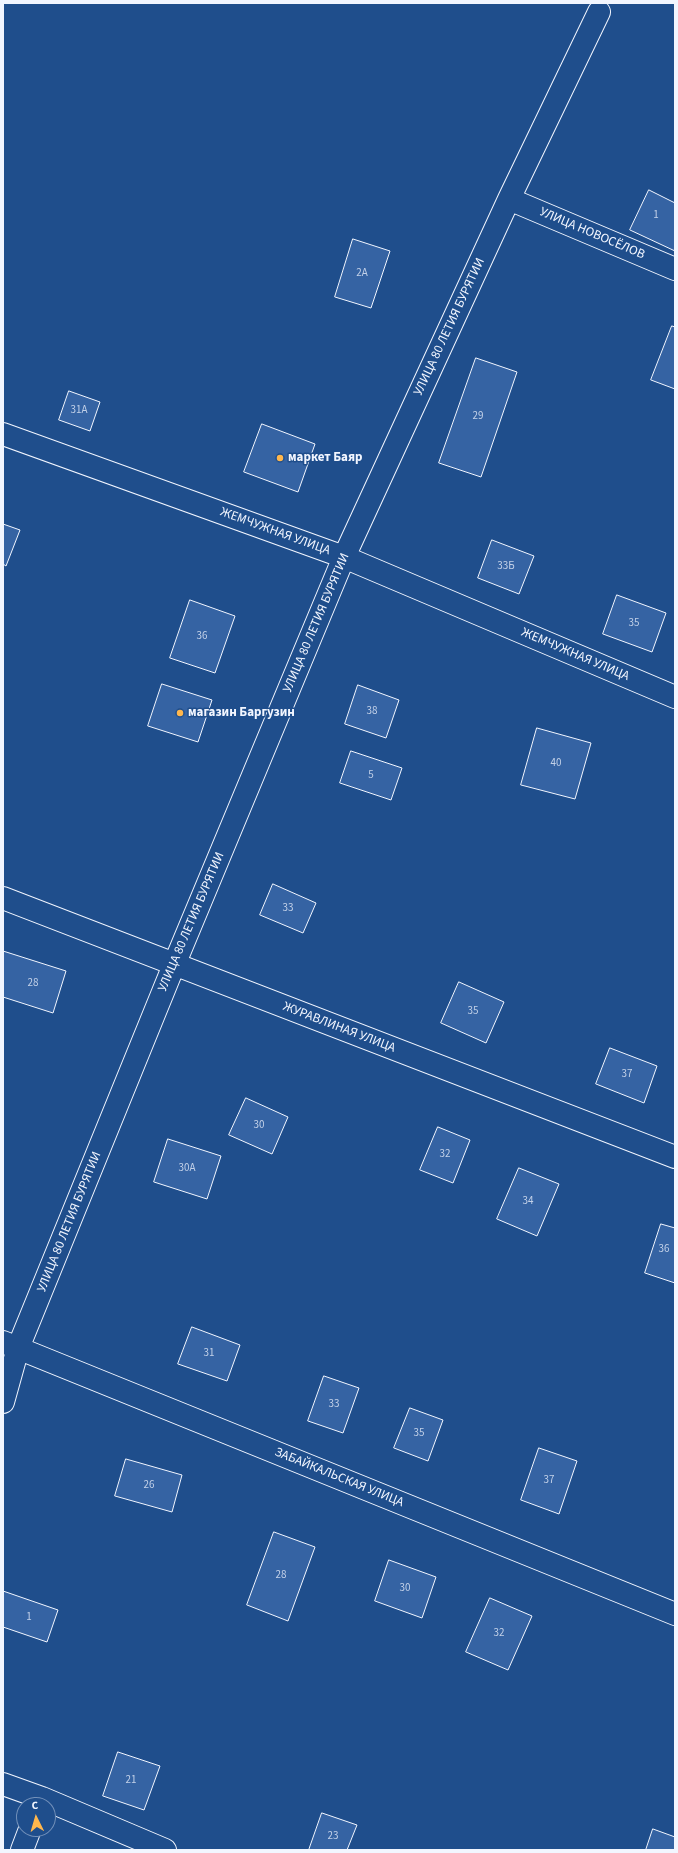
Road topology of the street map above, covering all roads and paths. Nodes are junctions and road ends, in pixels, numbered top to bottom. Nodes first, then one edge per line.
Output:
1 (598, 12) dead end
2 (509, 199) junction
3 (675, 269) edge
4 (3, 434) edge
5 (344, 557) junction
6 (675, 698) edge
7 (3, 898) edge
8 (174, 965) junction
9 (675, 1157) edge
10 (11, 1345) edge
11 (3, 1402) edge
12 (675, 1614) edge
13 (3, 1784) edge
14 (30, 1797) edge
15 (56, 1808) edge
16 (27, 1837) edge
17 (22, 1850) edge
18 (165, 1850) edge

1 - 2 street, УЛИЦА 80 ЛЕТИЯ БУРЯТИИ
2 - 3 street, УЛИЦА НОВОСЁЛОВ
2 - 5 street, УЛИЦА 80 ЛЕТИЯ БУРЯТИИ
4 - 5 street, ЖЕМЧУЖНАЯ УЛИЦА
5 - 6 street, ЖЕМЧУЖНАЯ УЛИЦА
5 - 8 street, УЛИЦА 80 ЛЕТИЯ БУРЯТИИ
7 - 8 street, ЖУРАВЛИНАЯ УЛИЦА
8 - 9 street, ЖУРАВЛИНАЯ УЛИЦА
8 - 10 street, УЛИЦА 80 ЛЕТИЯ БУРЯТИИ
10 - 11 street, УЛИЦА 80 ЛЕТИЯ БУРЯТИИ
10 - 12 street, ЗАБАЙКАЛЬСКАЯ УЛИЦА
13 - 14 street
15 - 18 street
16 - 17 street

